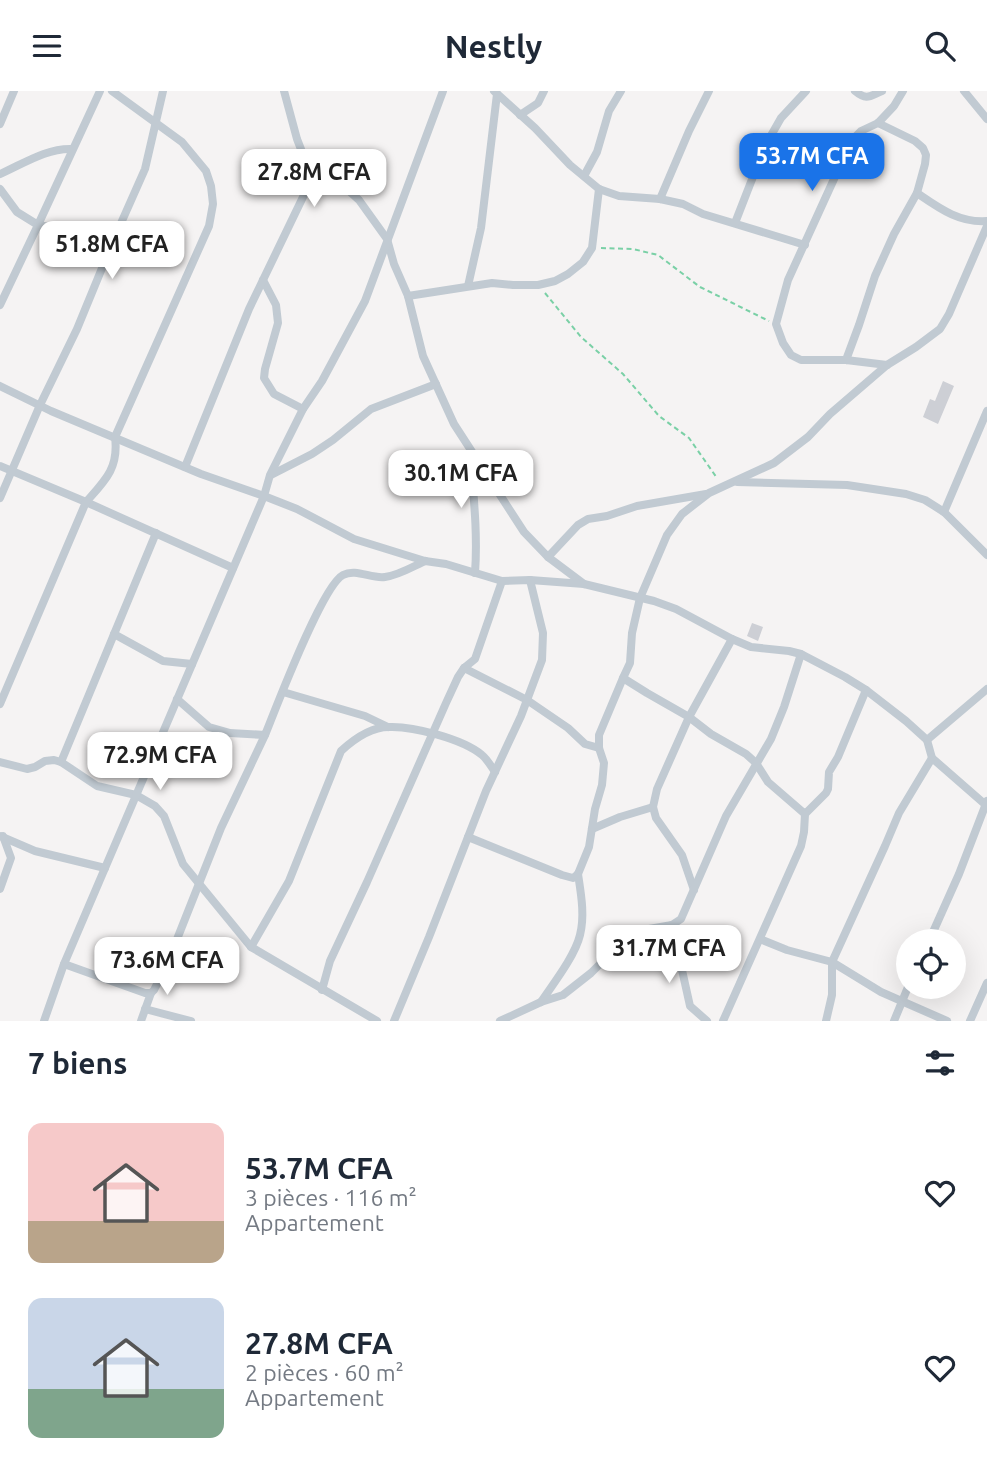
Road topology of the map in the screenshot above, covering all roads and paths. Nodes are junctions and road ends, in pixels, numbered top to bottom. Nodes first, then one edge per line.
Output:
1 (14, 91) edge
2 (100, 91) edge
3 (112, 91) edge
4 (163, 91) edge
5 (277, 91) edge
6 (284, 91) edge
7 (443, 91) edge
8 (544, 91) edge
9 (621, 91) edge
10 (709, 91) edge
11 (806, 91) edge
12 (855, 91) edge
13 (882, 91) edge
14 (903, 91) edge
15 (964, 91) edge
16 (496, 93) edge
17 (287, 100) junction
18 (520, 114) junction
19 (987, 119) edge
20 (155, 123) junction
21 (878, 123) junction
22 (0, 124) edge
23 (72, 149) junction
24 (316, 170) junction
25 (0, 174) edge
26 (584, 176) junction
27 (0, 189) edge
28 (599, 189) junction
29 (916, 193) junction
30 (660, 199) junction
31 (987, 221) edge
32 (735, 223) junction
33 (38, 225) junction
34 (987, 226) edge
35 (114, 239) junction
36 (387, 239) junction
37 (804, 246) junction
38 (592, 248) junction
39 (263, 280) junction
40 (538, 285) junction
41 (468, 286) junction
42 (408, 296) junction
43 (0, 305) edge
44 (776, 324) junction
45 (846, 360) junction
46 (887, 365) junction
47 (436, 384) junction
48 (0, 386) edge
49 (40, 405) junction
50 (303, 409) junction
51 (987, 411) edge
52 (115, 437) junction
53 (469, 447) junction
54 (0, 466) edge
55 (185, 467) junction
56 (10, 471) junction
57 (270, 475) junction
58 (734, 482) junction
59 (723, 486) junction
60 (709, 493) junction
61 (264, 496) junction
62 (0, 498) edge
63 (86, 502) junction
64 (944, 512) junction
65 (156, 533) junction
66 (987, 555) edge
67 (548, 557) junction
68 (425, 561) junction
69 (233, 568) junction
70 (475, 573) junction
71 (530, 580) junction
72 (502, 581) junction
73 (584, 584) junction
74 (640, 598) junction
75 (114, 634) junction
76 (732, 639) junction
77 (801, 655) junction
78 (192, 664) junction
79 (464, 669) junction
80 (623, 678) junction
81 (987, 689) edge
82 (866, 690) junction
83 (283, 692) junction
84 (177, 699) junction
85 (527, 699) junction
86 (0, 704) edge
87 (689, 717) junction
88 (388, 727) junction
89 (433, 732) junction
90 (265, 735) junction
91 (927, 740) junction
92 (599, 748) junction
93 (932, 758) junction
94 (0, 762) edge
95 (61, 762) junction
96 (756, 763) junction
97 (495, 772) junction
98 (136, 795) junction
99 (986, 804) edge
100 (653, 807) junction
101 (805, 814) junction
102 (592, 829) junction
103 (1, 834) edge
104 (468, 838) junction
105 (105, 868) junction
106 (578, 874) junction
107 (199, 883) junction
108 (0, 889) edge
109 (694, 890) junction
110 (672, 925) junction
111 (934, 929) edge
112 (760, 940) junction
113 (251, 947) junction
114 (832, 963) junction
115 (64, 964) junction
116 (987, 983) edge
117 (322, 990) junction
118 (151, 993) junction
119 (902, 1000) junction
120 (541, 1002) junction
121 (145, 1009) junction
122 (44, 1021) edge
123 (141, 1021) edge
124 (191, 1021) edge
125 (377, 1021) edge
126 (394, 1021) edge
127 (500, 1021) edge
128 (707, 1021) edge
129 (723, 1021) edge
130 (826, 1021) edge
131 (894, 1021) edge
132 (947, 1021) edge
133 (970, 1021) edge

1 - 22 street
2 - 23 street
3 - 20 street
4 - 20 street
5 - 17 street
6 - 17 street
7 - 36 street
8 - 18 street
9 - 26 street
10 - 30 street
11 - 32 street
12 - 13 street
14 - 21 street
15 - 19 street
16 - 18 street
16 - 41 street
17 - 24 street
18 - 26 street
20 - 35 street
20 - 52 street
21 - 29 street
21 - 37 street
23 - 25 street
23 - 33 street
24 - 36 street
24 - 39 street
26 - 28 street
27 - 33 street
28 - 30 street
28 - 38 street
29 - 31 street
29 - 45 street
30 - 32 street
32 - 37 street
33 - 35 street
33 - 43 street
34 - 46 street
35 - 49 street
36 - 42 street
36 - 50 street
37 - 44 street
38 - 40 street
38 - 44 path
39 - 50 street
39 - 55 street
40 - 41 street
40 - 59 path
41 - 42 street
42 - 47 street
44 - 45 street
45 - 46 street
46 - 58 street
47 - 53 street
47 - 57 street
48 - 49 street
49 - 52 street
49 - 56 street
50 - 57 street
51 - 64 street
52 - 55 street
52 - 63 street
53 - 67 street
53 - 70 street
54 - 56 street
55 - 61 street
56 - 62 street
56 - 63 street
57 - 61 street
58 - 59 street
58 - 64 street
59 - 60 street
60 - 67 street
60 - 74 street
61 - 68 street
61 - 69 street
63 - 65 street
63 - 86 street
64 - 66 street
65 - 69 street
65 - 75 street
67 - 73 street
68 - 70 street
68 - 83 street
69 - 78 street
70 - 72 street
71 - 72 street
71 - 73 street
71 - 85 street
72 - 79 street
73 - 74 street
74 - 76 street
74 - 80 street
75 - 78 street
75 - 95 street
76 - 77 street
76 - 87 street
77 - 82 street
77 - 96 street
78 - 84 street
79 - 85 street
79 - 89 street
80 - 87 street
80 - 92 street
81 - 91 street
82 - 91 street
82 - 101 street
83 - 88 street
83 - 90 street
84 - 90 street
84 - 98 street
85 - 92 street
85 - 97 street
87 - 96 street
87 - 100 street
88 - 89 street
88 - 113 street
89 - 97 street
89 - 117 street
90 - 107 street
91 - 93 street
92 - 102 street
93 - 99 street
93 - 114 street
94 - 95 street
95 - 98 street
96 - 101 street
96 - 109 street
97 - 104 street
98 - 105 street
98 - 107 street
99 - 111 street
100 - 102 street
100 - 109 street
101 - 112 street
102 - 106 street
103 - 105 street
103 - 108 street
104 - 106 street
104 - 126 street
105 - 115 street
106 - 120 street
107 - 113 street
107 - 118 street
109 - 110 street
110 - 120 street
110 - 128 street
112 - 114 street
112 - 129 street
113 - 117 street
114 - 119 street
114 - 130 street
115 - 118 street
115 - 122 street
116 - 133 street
117 - 125 street
118 - 121 street
119 - 131 street
119 - 132 street
120 - 127 street
121 - 123 street
121 - 124 street

